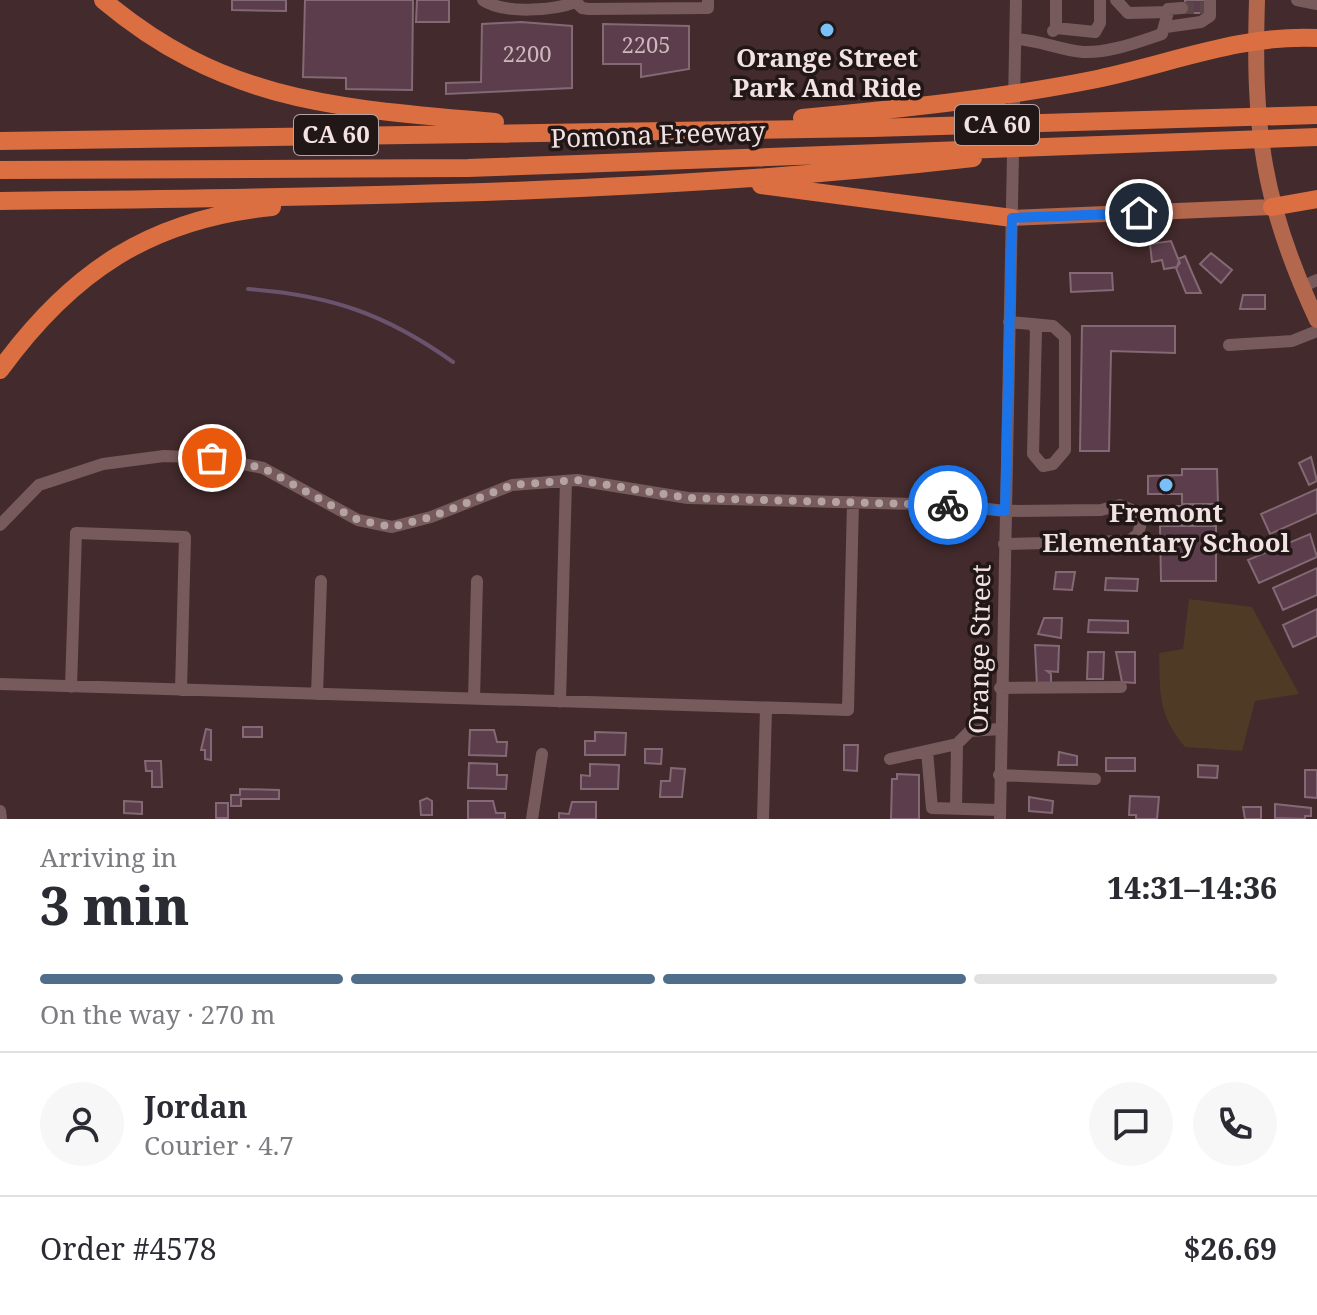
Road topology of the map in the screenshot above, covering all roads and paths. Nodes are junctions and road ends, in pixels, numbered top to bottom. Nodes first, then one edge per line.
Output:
1 (103, 0) edge
2 (483, 0) edge
3 (708, 0) edge
4 (1016, 0) edge
5 (1056, 0) edge
6 (1100, 0) edge
7 (1116, 0) edge
8 (1257, 0) edge
9 (1297, 0) edge
10 (575, 1) edge
11 (639, 3) edge
12 (1317, 4) edge
13 (1209, 6) edge
14 (1172, 7) edge
15 (1166, 27) junction
16 (1056, 28) junction
17 (1317, 38) edge
18 (1016, 39) junction
19 (1256, 39) junction
20 (1043, 41) junction
21 (1317, 115) edge
22 (676, 129) junction
23 (585, 130) junction
24 (0, 131) edge
25 (1317, 137) edge
26 (87, 140) junction
27 (0, 141) edge
28 (1106, 142) junction
29 (0, 170) edge
30 (658, 183) junction
31 (423, 193) junction
32 (1317, 199) edge
33 (0, 201) edge
34 (1272, 207) junction
35 (1012, 218) junction
36 (1309, 284) edge
37 (1317, 320) edge
38 (1009, 322) junction
39 (1032, 324) junction
40 (1317, 331) edge
41 (1229, 345) dead end
42 (0, 370) edge
43 (566, 481) junction
44 (853, 502) junction
45 (1005, 511) junction
46 (0, 525) edge
47 (1004, 544) junction
48 (321, 581) dead end
49 (477, 581) dead end
50 (0, 684) edge
51 (71, 687) junction
52 (1121, 687) dead end
53 (1000, 688) junction
54 (181, 690) junction
55 (317, 694) junction
56 (474, 699) junction
57 (560, 702) junction
58 (766, 708) junction
59 (1000, 729) junction
60 (957, 744) junction
61 (927, 751) junction
62 (542, 754) dead end
63 (890, 759) dead end
64 (999, 775) junction
65 (1095, 779) dead end
66 (956, 809) junction
67 (0, 811) edge
68 (1000, 815) edge
69 (1, 819) edge
70 (532, 819) edge
71 (763, 819) edge

1 - 23 highway
2 - 10 street
3 - 11 street
4 - 18 street, Orange Street
5 - 16 street
6 - 16 street
7 - 14 street
8 - 19 main road
9 - 12 street
10 - 11 street
13 - 15 street
14 - 15 street
15 - 20 street
16 - 20 street
17 - 19 highway
18 - 20 street
18 - 35 street, Orange Street
19 - 22 highway
19 - 34 main road
21 - 22 highway, Pomona Freeway / CA 60
22 - 23 highway, Pomona Freeway / CA 60
23 - 26 highway, Pomona Freeway / CA 60
24 - 26 highway
25 - 28 highway, Pomona Freeway / CA 60
26 - 27 highway, Pomona Freeway / CA 60
28 - 29 highway, Pomona Freeway / CA 60
28 - 30 highway
30 - 31 highway
30 - 35 highway
31 - 33 highway
31 - 42 highway
32 - 34 highway
34 - 35 main road
34 - 36 main road
35 - 38 street, Orange Street
36 - 37 main road
38 - 39 street
38 - 45 street, Orange Street
39 - 39 street
40 - 41 street
43 - 44 street
43 - 46 street
43 - 57 street
44 - 45 street
44 - 58 street
45 - 47 street, Orange Street
45 - 47 street
47 - 53 street, Orange Street
48 - 55 street
49 - 56 street
50 - 51 street
51 - 54 street
51 - 54 street
52 - 53 street
53 - 59 street, Orange Street
54 - 55 street
55 - 56 street
56 - 57 street
57 - 58 street
58 - 71 street
59 - 60 street
59 - 64 street, Orange Street
60 - 61 street
60 - 66 street
61 - 63 street
61 - 66 street
62 - 70 street
64 - 65 street
64 - 68 street, Orange Street
66 - 68 street
67 - 69 street

